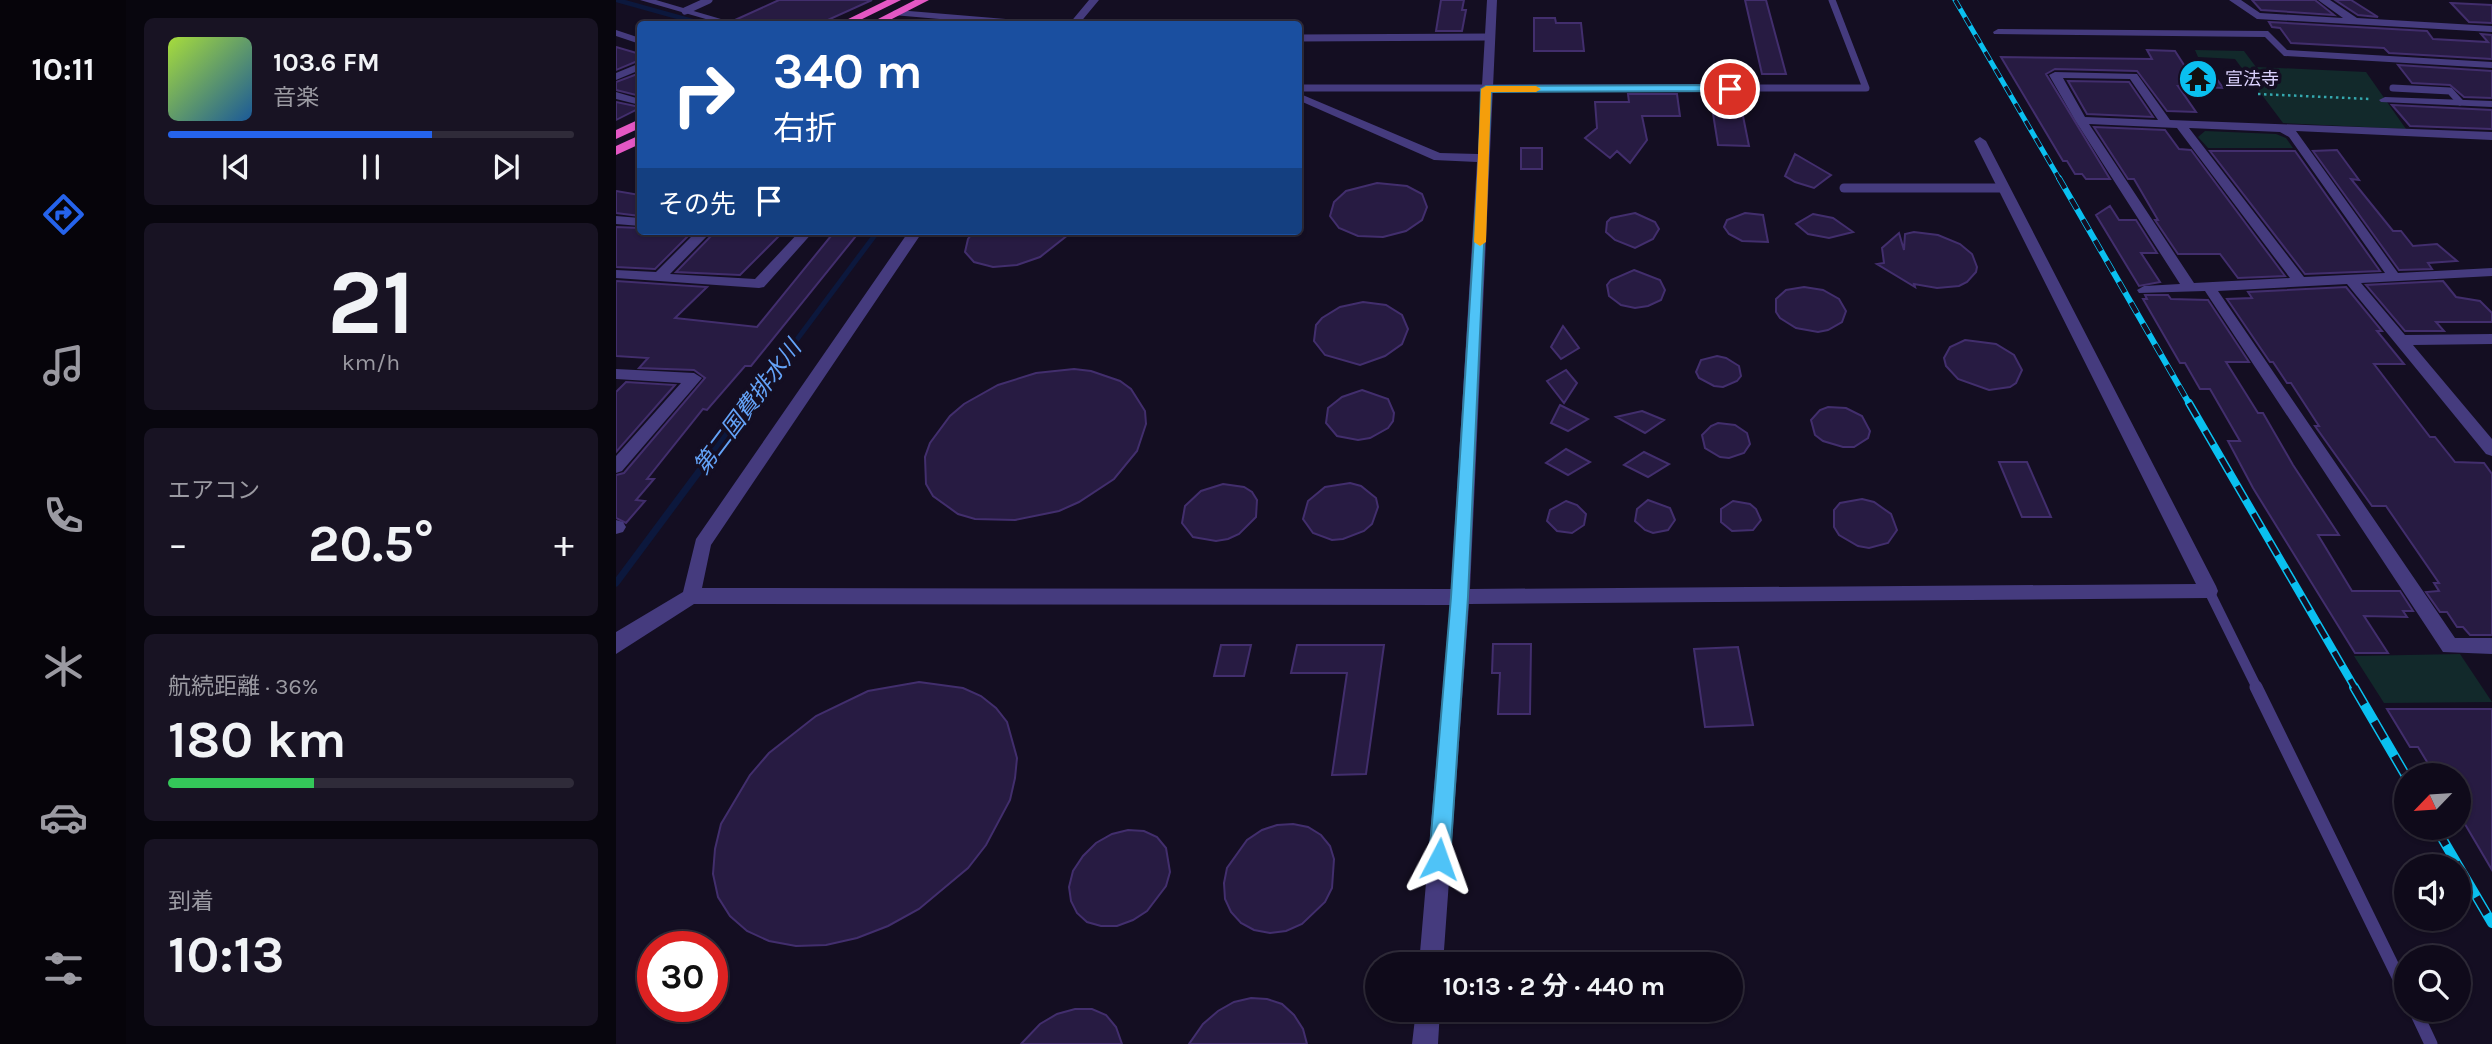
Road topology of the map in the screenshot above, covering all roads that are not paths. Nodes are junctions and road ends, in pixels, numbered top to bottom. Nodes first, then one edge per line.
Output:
1 (645, 0) edge
2 (709, 0) edge
3 (924, 0) edge
4 (1094, 0) edge
5 (1492, 0) edge
6 (1832, 0) edge
7 (2234, 0) edge
8 (2323, 0) edge
9 (897, 6) edge
10 (2263, 6) dead end
11 (685, 10) junction
12 (2280, 17) junction
13 (723, 21) edge
14 (853, 21) edge
15 (877, 21) edge
16 (1007, 21) edge
17 (1076, 21) edge
18 (2356, 22) junction
19 (2492, 29) edge
20 (1998, 32) dead end
21 (616, 33) edge
22 (1490, 37) junction
23 (1302, 38) edge
24 (637, 39) edge
25 (2492, 65) edge
26 (637, 67) edge
27 (616, 77) edge
28 (1302, 88) edge
29 (2393, 88) dead end
30 (1486, 89) junction
31 (616, 95) edge
32 (1302, 98) edge
33 (2385, 100) road end
34 (637, 101) edge
35 (2460, 102) junction
36 (2492, 104) edge
37 (2081, 120) junction
38 (637, 124) edge
39 (2174, 124) junction
40 (2282, 129) junction
41 (616, 135) edge
42 (2492, 135) edge
43 (637, 140) edge
44 (1980, 141) dead end
45 (616, 151) edge
46 (1485, 158) junction
47 (1844, 188) dead end
48 (2004, 188) junction
49 (616, 220) edge
50 (637, 222) edge
51 (701, 235) edge
52 (803, 235) edge
53 (913, 235) edge
54 (2492, 272) edge
55 (616, 274) edge
56 (659, 277) junction
57 (2395, 278) junction
58 (2351, 280) junction
59 (2301, 282) junction
60 (2209, 287) junction
61 (2190, 288) junction
62 (2144, 290) dead end
63 (2492, 339) edge
64 (2400, 340) junction
65 (616, 374) edge
66 (2492, 450) edge
67 (616, 467) edge
68 (2208, 591) junction
69 (691, 596) junction
70 (1460, 597) junction
71 (616, 646) edge
72 (2492, 646) edge
73 (1432, 952) edge
74 (2394, 969) edge
75 (1427, 1022) edge
76 (2421, 1022) edge
77 (1425, 1044) edge
78 (2431, 1044) edge

1 - 11 street
2 - 11 lane
3 - 9 highway
4 - 17 street
5 - 22 street
6 - 30 lane
7 - 12 street
8 - 18 street
9 - 14 highway
9 - 15 highway
9 - 16 street
10 - 12 street
11 - 13 street
12 - 18 street
18 - 19 street
20 - 25 street
21 - 24 street
22 - 23 lane
22 - 30 street
26 - 27 street
28 - 30 lane
29 - 35 lane
30 - 46 street
31 - 34 street
32 - 46 street
33 - 35 street
35 - 36 street
37 - 39 street
37 - 39 street
37 - 61 street
38 - 41 highway
39 - 40 street
39 - 59 street
40 - 42 street
40 - 57 street
43 - 45 highway
44 - 48 street
46 - 70 street
47 - 48 lane
48 - 68 street
49 - 50 street
51 - 56 street
52 - 56 street
53 - 69 street
54 - 57 street
55 - 56 street
57 - 58 street
58 - 59 street
58 - 64 street
59 - 60 street
60 - 61 street
60 - 72 street
61 - 62 street
63 - 64 street
64 - 66 street
65 - 67 street
68 - 70 street
68 - 74 lane
69 - 70 street
69 - 71 street
70 - 73 street
75 - 77 street
76 - 78 lane

